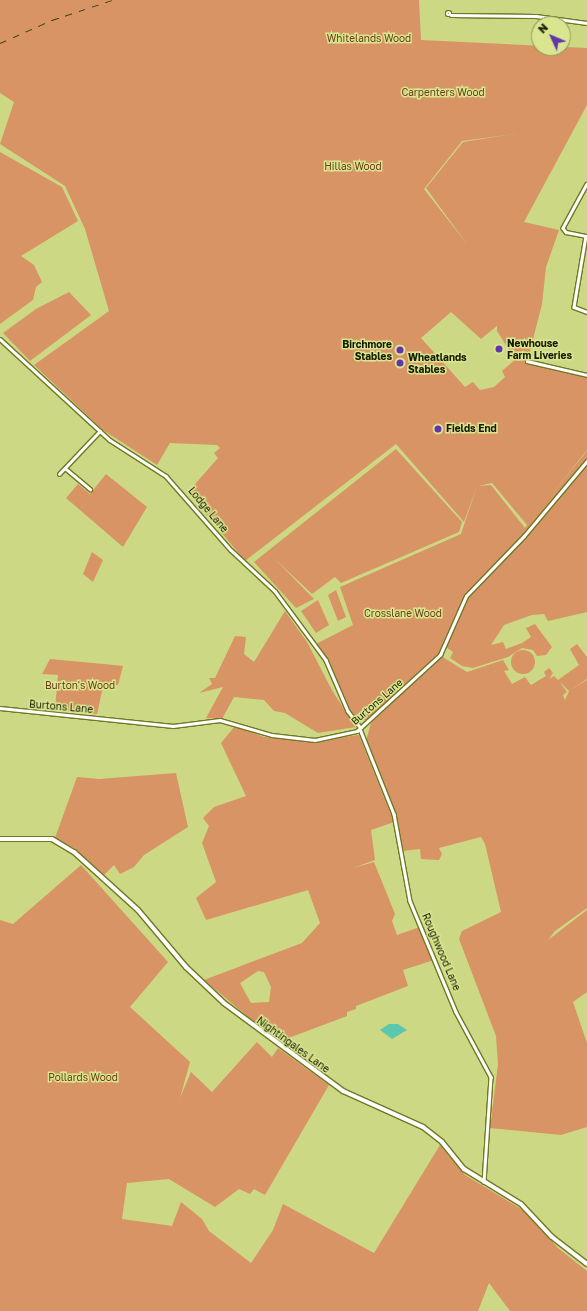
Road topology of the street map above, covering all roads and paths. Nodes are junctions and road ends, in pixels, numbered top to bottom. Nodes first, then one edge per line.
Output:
1 (451, 15) dead end
2 (587, 23) edge
3 (587, 184) edge
4 (587, 236) edge
5 (587, 312) edge
6 (0, 339) edge
7 (527, 361) dead end
8 (587, 375) edge
9 (100, 431) junction
10 (587, 461) edge
11 (65, 468) junction
12 (59, 474) dead end
13 (90, 489) dead end
14 (0, 708) edge
15 (360, 729) junction
16 (0, 839) edge
17 (484, 1182) junction
18 (587, 1264) edge

1 - 2 street
3 - 4 street
4 - 5 street
6 - 9 street, Lodge Lane
7 - 8 street
9 - 11 street
9 - 15 street, Lodge Lane
10 - 15 street, Burtons Lane
11 - 12 street
11 - 13 street
14 - 15 street, Burtons Lane
15 - 17 street, Roughwood Lane
16 - 17 main road, Nightingales Lane
17 - 18 main road, Nightingales Lane

